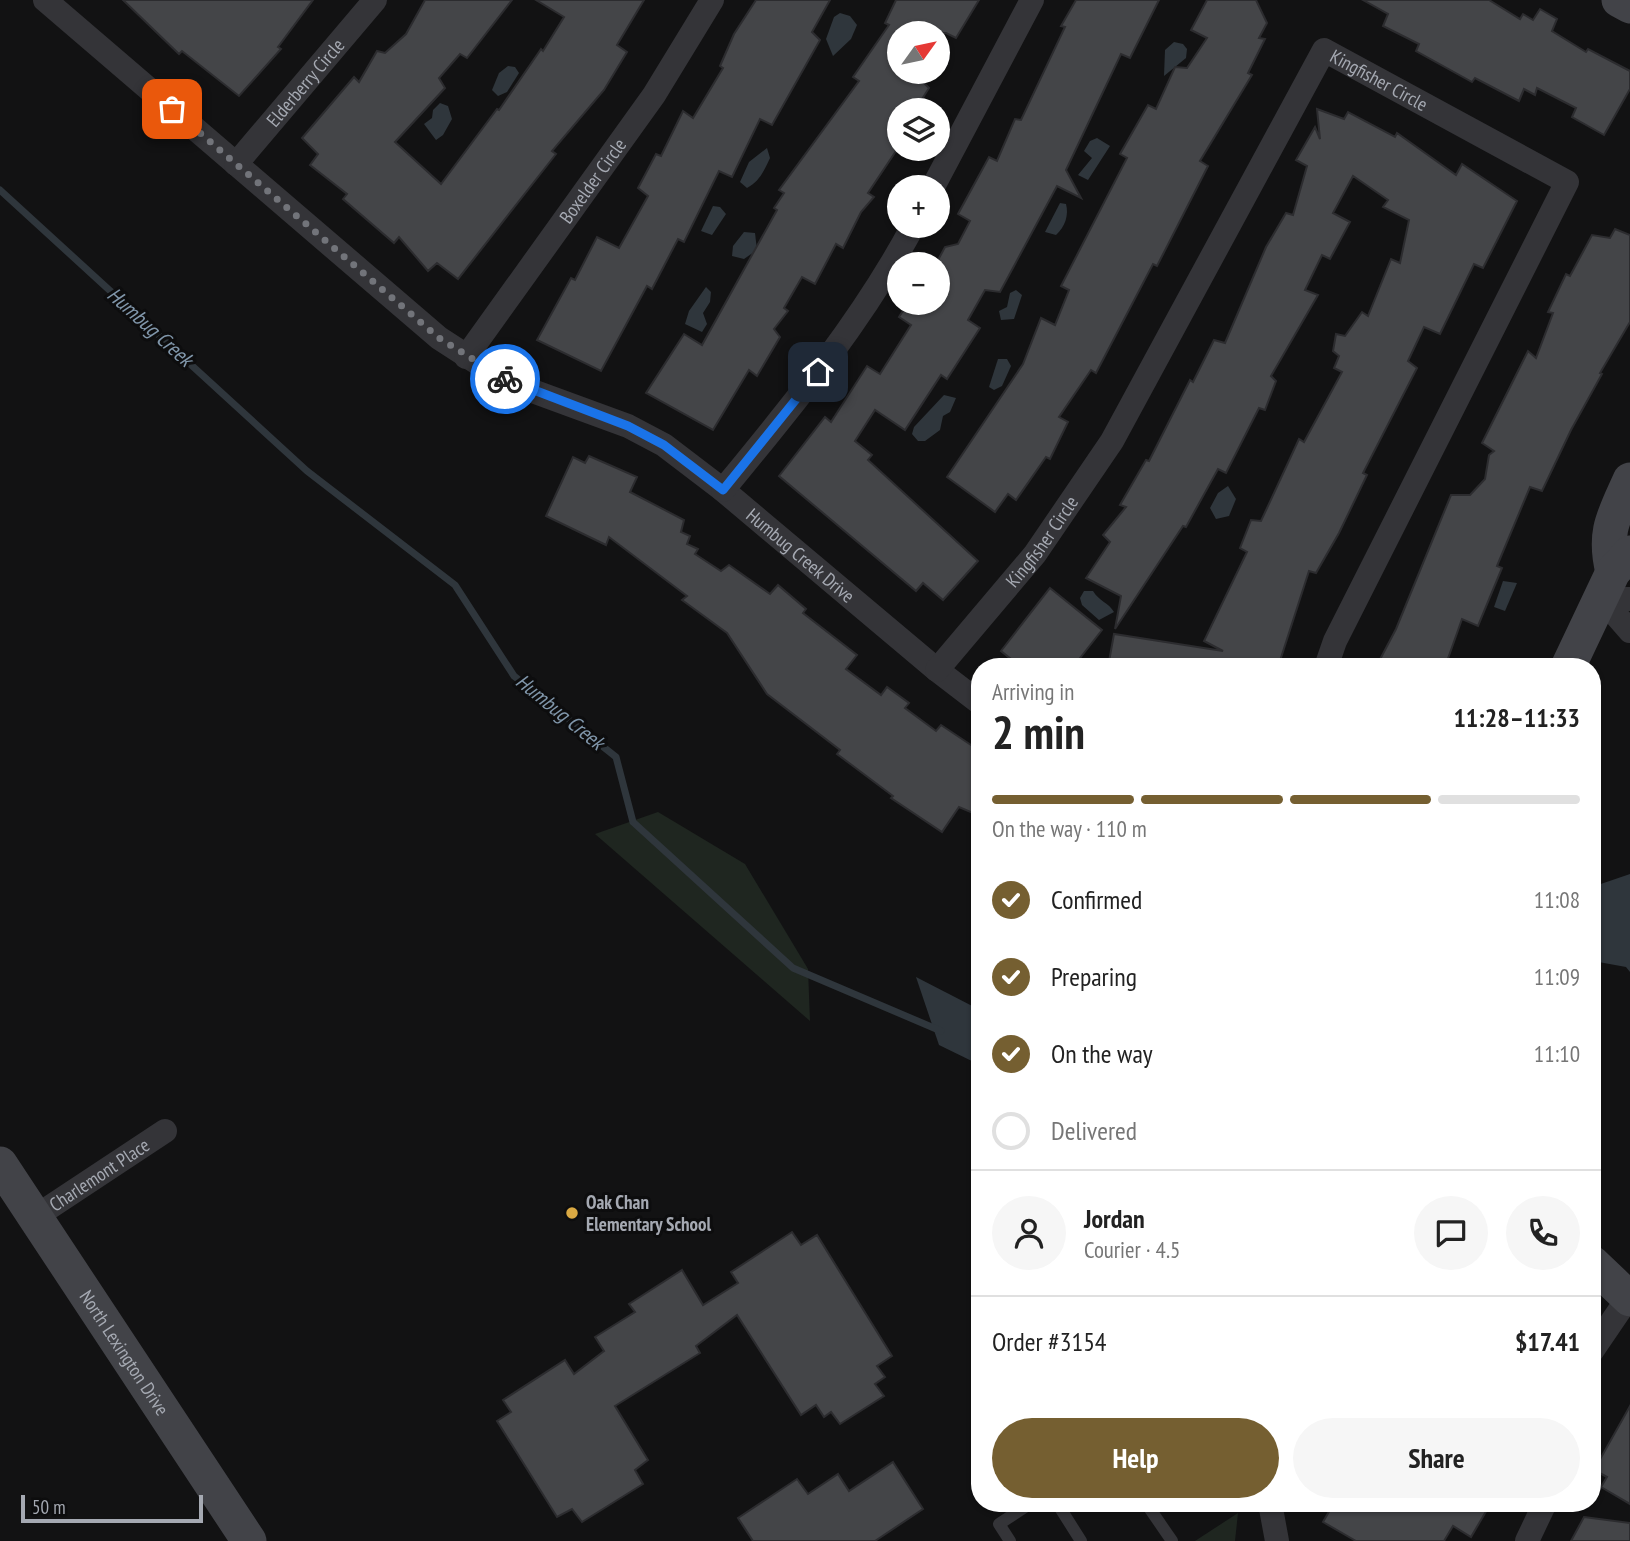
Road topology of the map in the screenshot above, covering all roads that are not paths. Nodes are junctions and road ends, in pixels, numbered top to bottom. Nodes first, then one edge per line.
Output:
1 (46, 0) edge
2 (375, 0) edge
3 (712, 0) edge
4 (1032, 0) edge
5 (1619, 0) edge
6 (1630, 6) edge
7 (236, 164) junction
8 (939, 175) edge
9 (906, 238) edge
10 (466, 357) junction
11 (1630, 480) edge
12 (723, 490) junction
13 (1619, 581) edge
14 (1630, 631) edge
15 (1329, 658) edge
16 (1573, 658) edge
17 (937, 670) junction
18 (971, 696) edge
19 (165, 1131) dead end
20 (0, 1164) edge
21 (35, 1217) junction
22 (1601, 1272) edge
23 (1629, 1298) edge
24 (1601, 1338) edge
25 (1017, 1512) edge
26 (1063, 1512) edge
27 (1152, 1512) edge
28 (1272, 1512) edge
29 (1541, 1512) edge
30 (249, 1541) edge
31 (1010, 1541) edge
32 (1081, 1541) edge
33 (1172, 1541) edge
34 (1278, 1541) edge
35 (1527, 1541) edge

1 - 7 street, Humbug Creek Drive
2 - 7 street, Elderberry Circle
3 - 10 street, Boxelder Circle
4 - 8 street
5 - 6 street
7 - 10 street, Humbug Creek Drive
9 - 12 street
10 - 12 street, Humbug Creek Drive
11 - 13 street
12 - 17 street, Humbug Creek Drive
13 - 14 street
13 - 16 street
15 - 17 street, Kingfisher Circle
17 - 18 street, Humbug Creek Drive
19 - 21 street, Charlemont Place
20 - 21 street, North Lexington Drive
21 - 30 street, North Lexington Drive
22 - 23 street
23 - 24 street
25 - 31 lane
26 - 32 lane
27 - 33 lane
28 - 34 street
29 - 35 street

